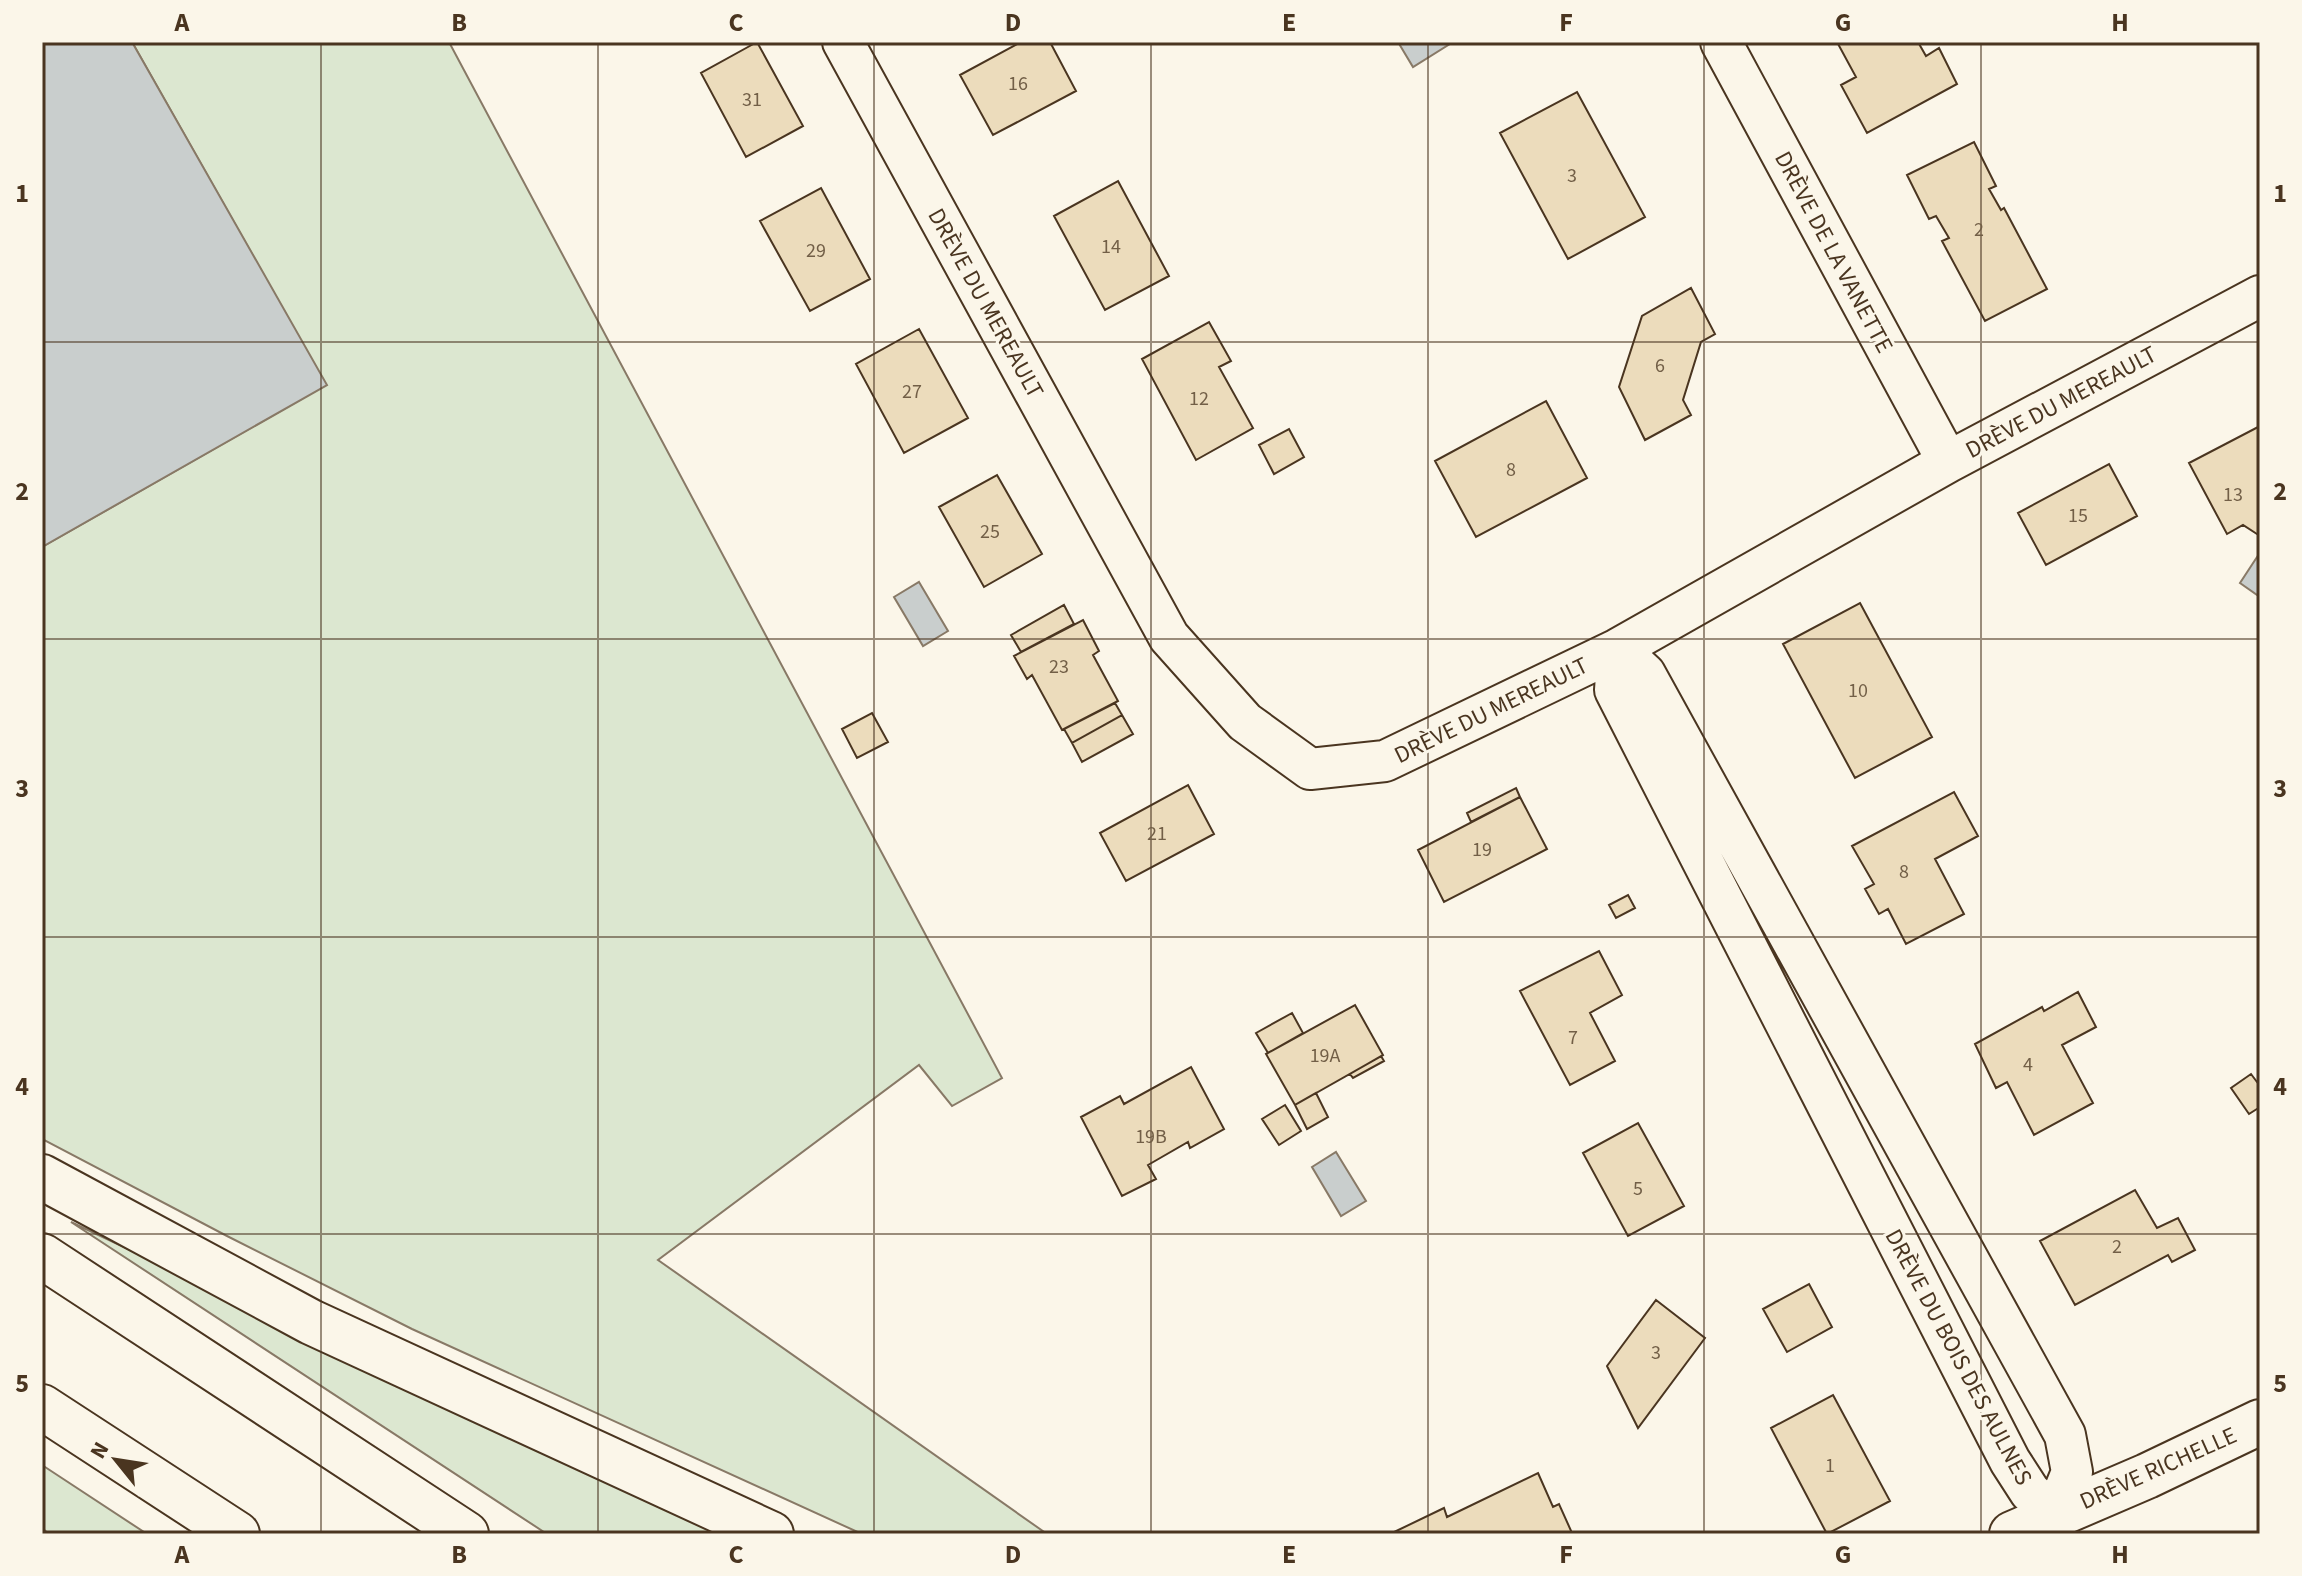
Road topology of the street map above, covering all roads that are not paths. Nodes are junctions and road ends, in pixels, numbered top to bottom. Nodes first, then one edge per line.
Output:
1 (843, 42) edge
2 (1721, 42) edge
3 (2260, 296) edge
4 (1948, 462) junction
5 (1618, 649) junction
6 (42, 1177) edge
7 (42, 1256) edge
8 (42, 1407) edge
9 (2260, 1422) edge
10 (2055, 1514) junction
11 (237, 1534) edge
12 (466, 1534) edge
13 (771, 1534) edge
14 (2012, 1534) edge

1 - 5 street, DRÈVE DU MEREAULT
2 - 4 street, DRÈVE DE LA VANETTE
3 - 4 street, DRÈVE DU MEREAULT
4 - 5 street, DRÈVE DU MEREAULT
5 - 10 street, DRÈVE DU BOIS DES AULNES
5 - 10 street, DRÈVE DU BOIS DES AULNES
6 - 13 main road
7 - 12 main road
8 - 11 main road
9 - 10 main road, DRÈVE RICHELLE
10 - 14 main road, DRÈVE RICHELLE

